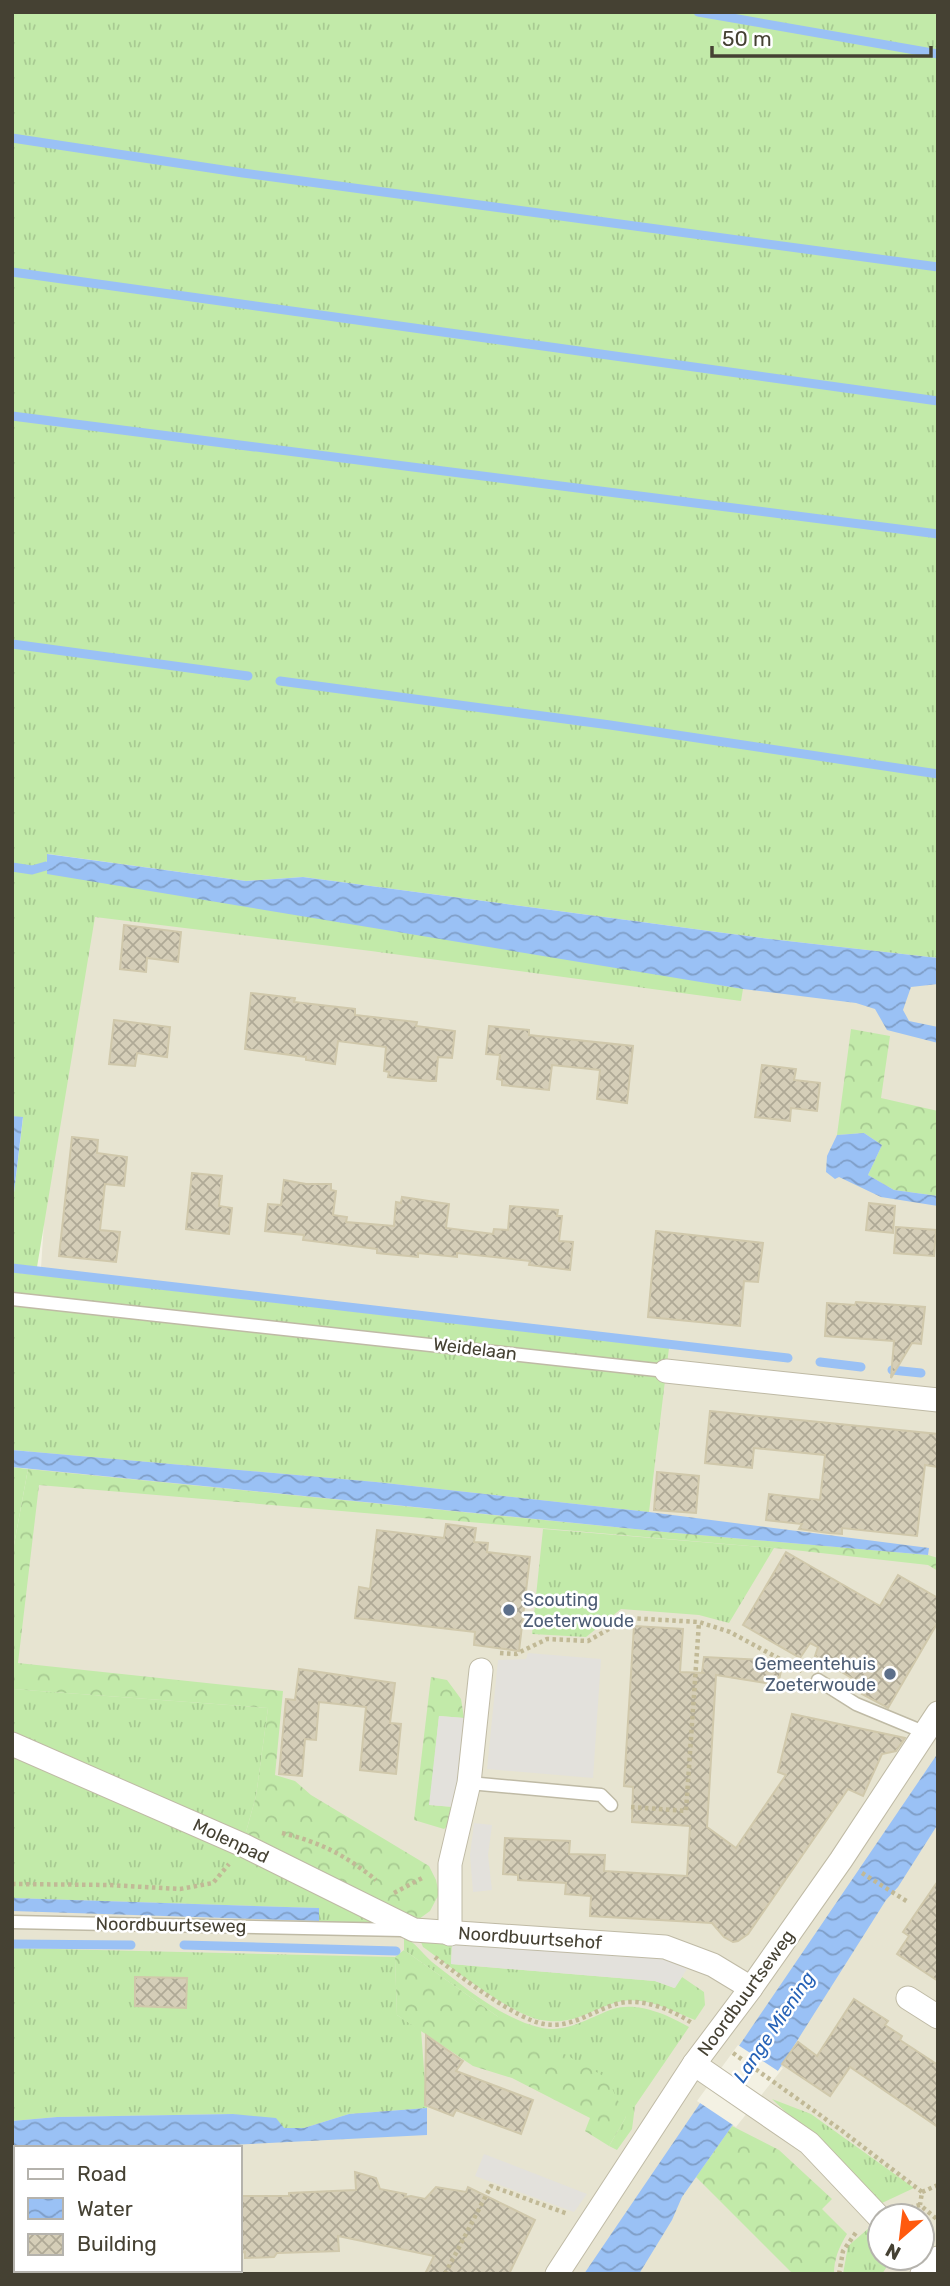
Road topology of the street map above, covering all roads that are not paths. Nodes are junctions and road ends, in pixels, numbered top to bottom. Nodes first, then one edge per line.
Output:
1 (12, 1299) edge
2 (666, 1371) joint
3 (938, 1400) edge
4 (481, 1670) road end
5 (818, 1680) road end
6 (938, 1713) edge
7 (926, 1733) junction
8 (12, 1744) edge
9 (469, 1783) junction
10 (611, 1805) road end
11 (12, 1922) edge
12 (414, 1930) junction
13 (450, 1934) junction
14 (751, 1989) junction
15 (908, 1998) dead end
16 (938, 2017) edge
17 (701, 2068) junction
18 (871, 2202) edge
19 (938, 2258) edge
20 (556, 2274) edge
21 (921, 2274) edge

1 - 2 lane, Weidelaan
2 - 3 street, Weidelaan
4 - 9 street, Noordbuurtsehof
5 - 7 lane
6 - 7 street, Noordbuurtseweg
7 - 14 street, Noordbuurtseweg
8 - 12 street, Molenpad
9 - 10 lane
9 - 13 street, Noordbuurtsehof
11 - 12 lane, Noordbuurtseweg
12 - 13 street, Molenpad
13 - 14 street, Noordbuurtsehof
14 - 17 street, Noordbuurtseweg
15 - 16 street
17 - 18 street
17 - 20 street, Noordbuurtseweg
19 - 21 street

